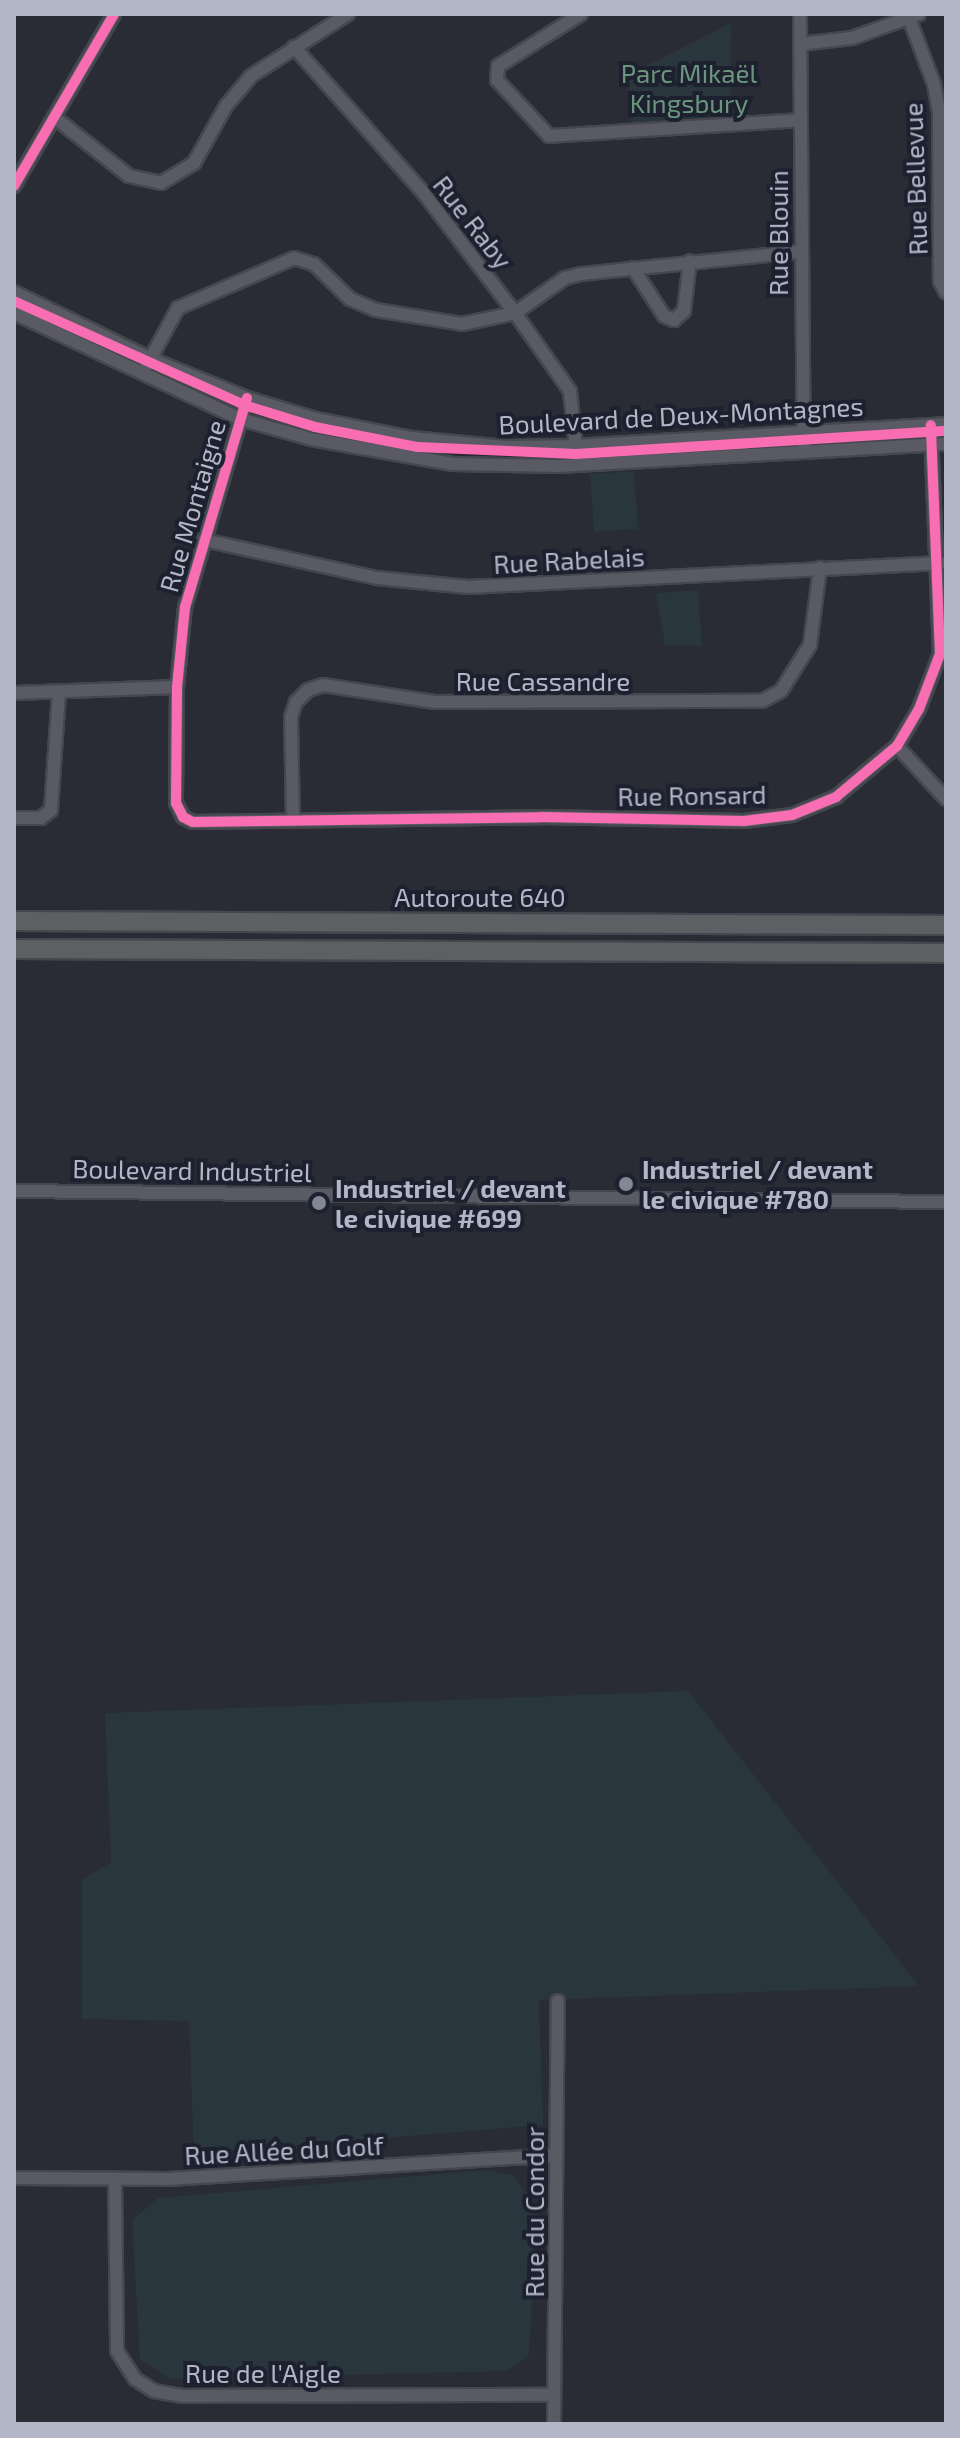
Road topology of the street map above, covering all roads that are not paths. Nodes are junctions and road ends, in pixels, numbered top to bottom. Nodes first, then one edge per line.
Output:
1 (114, 14) edge
2 (348, 14) edge
3 (581, 14) edge
4 (800, 14) edge
5 (914, 16) edge
6 (800, 44) junction
7 (294, 47) junction
8 (54, 117) junction
9 (800, 120) junction
10 (14, 186) edge
11 (799, 252) junction
12 (690, 261) junction
13 (633, 268) junction
14 (14, 292) edge
15 (946, 293) edge
16 (14, 313) edge
17 (515, 313) junction
18 (151, 359) junction
19 (142, 375) junction
20 (247, 398) junction
21 (240, 419) junction
22 (946, 424) edge
23 (931, 425) junction
24 (803, 432) junction
25 (931, 444) junction
26 (946, 444) edge
27 (576, 446) junction
28 (804, 452) junction
29 (204, 540) junction
30 (940, 563) junction
31 (820, 568) junction
32 (943, 654) edge
33 (177, 687) junction
34 (59, 692) junction
35 (14, 693) edge
36 (897, 746) junction
37 (946, 799) edge
38 (183, 817) joint
39 (14, 818) edge
40 (293, 821) junction
41 (14, 921) edge
42 (946, 925) edge
43 (14, 949) edge
44 (946, 953) edge
45 (14, 1191) edge
46 (946, 1202) edge
47 (558, 2001) dead end
48 (556, 2155) junction
49 (14, 2178) edge
50 (115, 2179) junction
51 (554, 2395) junction
52 (554, 2424) edge

1 - 8 street
2 - 7 street
3 - 9 street
4 - 6 street, Rue Blouin
5 - 6 street
5 - 15 street, Rue Bellevue
6 - 9 street, Rue Blouin
7 - 8 street
7 - 17 street, Rue Raby
8 - 10 street
9 - 11 street, Rue Blouin
11 - 12 street
11 - 24 street, Rue Blouin
12 - 13 street
12 - 13 street
13 - 17 street
14 - 18 street, Boulevard de Deux-Montagnes
16 - 19 street, Boulevard de Deux-Montagnes
17 - 18 street
17 - 27 street, Rue Raby
18 - 19 street
18 - 20 street, Boulevard de Deux-Montagnes
19 - 21 street, Boulevard de Deux-Montagnes
20 - 21 street, Rue Montaigne
20 - 27 street, Boulevard de Deux-Montagnes
21 - 28 street, Boulevard de Deux-Montagnes
21 - 29 street, Rue Montaigne
22 - 23 street, Boulevard de Deux-Montagnes
23 - 24 street, Boulevard de Deux-Montagnes
23 - 25 street, Rue Ronsard
24 - 27 street, Boulevard de Deux-Montagnes
24 - 28 street, Rue Blouin
25 - 26 street, Boulevard de Deux-Montagnes
25 - 28 street, Boulevard de Deux-Montagnes
25 - 30 street, Rue Ronsard
29 - 31 street, Rue Rabelais
29 - 33 street, Rue Montaigne
30 - 31 street, Rue Rabelais
30 - 32 street, Rue Ronsard
31 - 40 street, Rue Cassandre
32 - 36 street, Rue Ronsard
33 - 34 street
33 - 38 street, Rue Montaigne
34 - 35 street
34 - 39 street
36 - 37 street
36 - 40 street, Rue Ronsard
38 - 40 street, Rue Ronsard
41 - 42 highway, Autoroute 640
43 - 44 highway, Autoroute 640
45 - 46 street, Boulevard Industriel
47 - 48 street, Rue du Condor
48 - 50 street, Rue Allée du Golf
48 - 51 street, Rue du Condor
49 - 50 street, Rue Allée du Golf
50 - 51 street, Rue de l'Aigle
51 - 52 street, Rue du Condor

